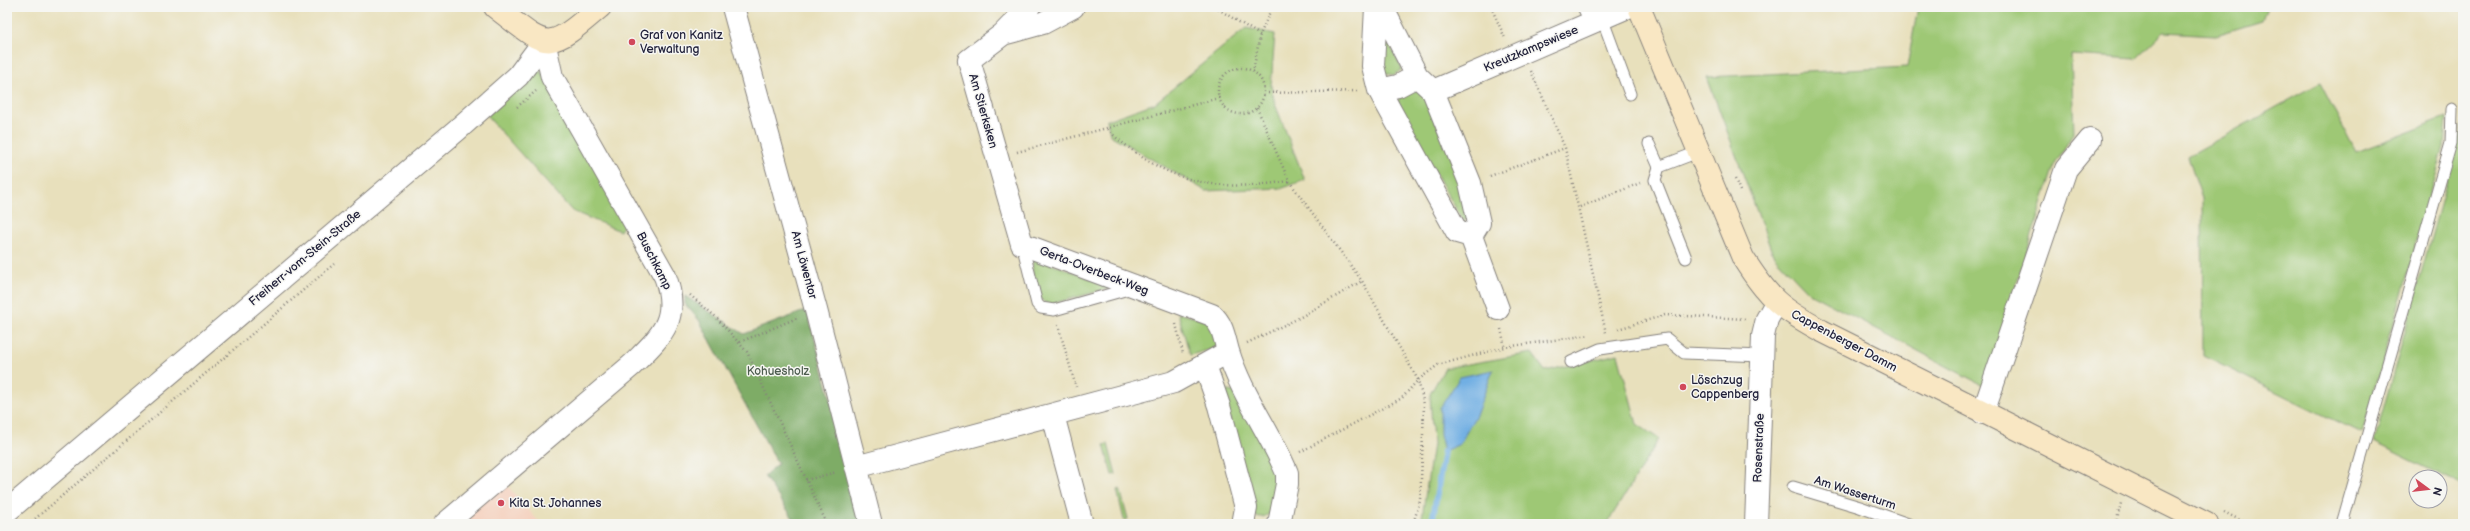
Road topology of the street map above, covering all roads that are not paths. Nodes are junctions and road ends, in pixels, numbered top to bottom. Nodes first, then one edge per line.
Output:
1 (495, 7) edge
2 (600, 7) edge
3 (733, 7) edge
4 (1029, 7) edge
5 (1073, 7) edge
6 (1376, 7) edge
7 (1382, 7) edge
8 (1628, 7) edge
9 (1639, 7) edge
10 (1592, 16) edge
11 (1003, 34) junction
12 (544, 41) junction
13 (1417, 76) junction
14 (1379, 90) junction
15 (1433, 91) junction
16 (1630, 94) dead end
17 (2452, 109) dead end
18 (2090, 140) dead end
19 (1649, 144) dead end
20 (1698, 152) junction
21 (1658, 167) junction
22 (1471, 236) junction
23 (1022, 244) junction
24 (1686, 258) dead end
25 (1135, 288) junction
26 (1498, 309) dead end
27 (1772, 311) junction
28 (1228, 352) junction
29 (1762, 356) junction
30 (1571, 362) dead end
31 (1197, 370) junction
32 (1983, 413) junction
33 (1053, 415) junction
34 (856, 467) junction
35 (1793, 487) dead end
36 (7, 511) edge
37 (445, 524) edge
38 (871, 524) edge
39 (1082, 524) edge
40 (1243, 524) edge
41 (1279, 524) edge
42 (1756, 524) edge
43 (1908, 524) edge
44 (2207, 524) edge
45 (2342, 524) edge

1 - 12 main road
2 - 12 main road
3 - 34 street, Am Löwentor
4 - 11 street, Am Stierksken
5 - 11 street, Am Stierksken
6 - 14 street
7 - 13 street
8 - 10 street, Kreutzkampswiese
9 - 20 main road, Cappenberger Damm
10 - 15 street, Kreutzkampswiese
10 - 16 lane
11 - 23 street, Am Stierksken
12 - 36 street, Freiherr-vom-Stein-Straße
12 - 37 street, Buschkamp
13 - 14 street
13 - 15 street
14 - 22 street
15 - 22 street
17 - 45 lane
18 - 32 street
19 - 21 lane
20 - 21 lane
20 - 27 main road, Cappenberger Damm
21 - 24 lane
22 - 26 street
23 - 25 street, Gerta-Overbeck-Weg
23 - 25 lane
25 - 28 street, Gerta-Overbeck-Weg
27 - 29 street, Rosenstraße
27 - 32 main road, Cappenberger Damm
28 - 31 street
28 - 41 street, Gerta-Overbeck-Weg
29 - 30 lane
29 - 42 street, Rosenstraße
31 - 33 street
31 - 40 street
32 - 44 main road, Cappenberger Damm
33 - 34 street
33 - 39 street
34 - 38 street, Am Löwentor
35 - 43 lane, Am Wasserturm

